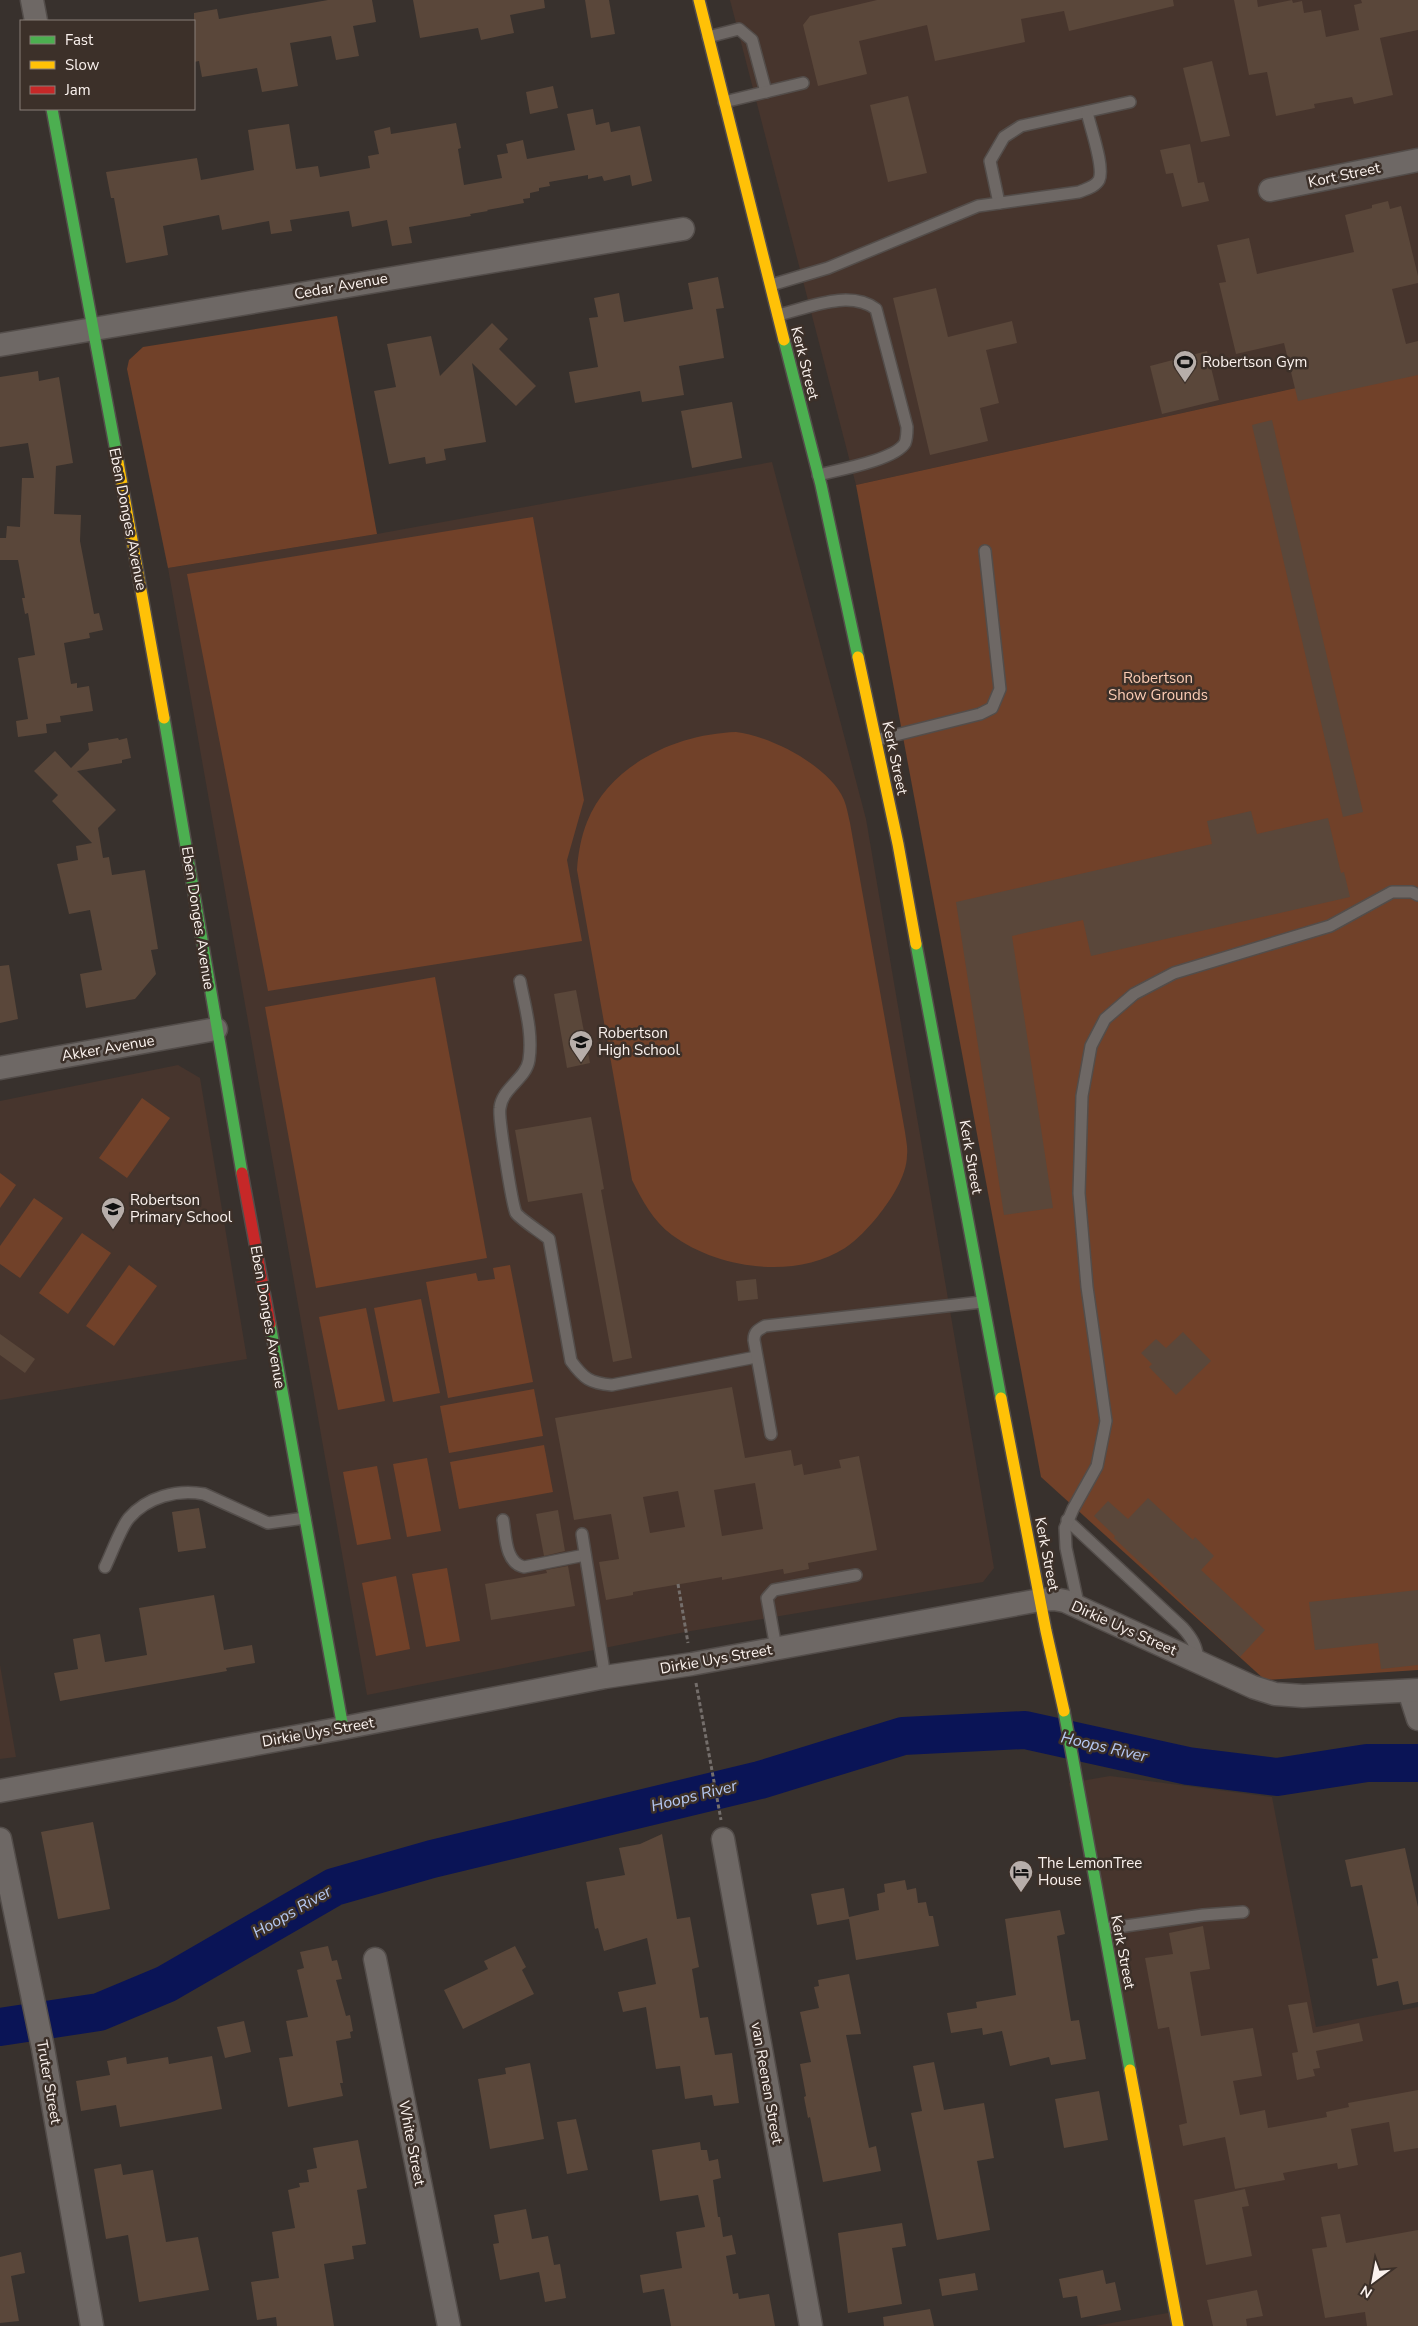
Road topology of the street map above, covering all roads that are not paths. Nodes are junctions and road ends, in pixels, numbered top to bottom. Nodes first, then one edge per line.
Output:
1 (32, 0) edge
2 (699, 0) edge
3 (36, 20) edge
4 (708, 37) junction
5 (803, 83) dead end
6 (766, 92) junction
7 (724, 102) junction
8 (1130, 102) dead end
9 (52, 110) edge
10 (1086, 112) junction
11 (1418, 160) edge
12 (1270, 190) dead end
13 (999, 202) junction
14 (683, 229) dead end
15 (770, 285) junction
16 (778, 315) junction
17 (92, 329) junction
18 (0, 345) edge
19 (818, 475) junction
20 (985, 551) dead end
21 (876, 740) junction
22 (1418, 895) edge
23 (520, 981) dead end
24 (216, 1029) junction
25 (0, 1068) edge
26 (982, 1302) junction
27 (756, 1357) junction
28 (771, 1434) dead end
29 (305, 1518) junction
30 (503, 1520) dead end
31 (1067, 1520) junction
32 (582, 1534) dead end
33 (585, 1555) junction
34 (105, 1567) dead end
35 (856, 1575) dead end
36 (1040, 1600) junction
37 (1079, 1608) junction
38 (776, 1648) junction
39 (1198, 1661) junction
40 (605, 1677) junction
41 (1414, 1690) edge
42 (1418, 1719) edge
43 (343, 1728) junction
44 (0, 1791) edge
45 (0, 1839) edge
46 (723, 1839) dead end
47 (1243, 1912) dead end
48 (1103, 1929) junction
49 (376, 1959) dead end
50 (92, 2326) edge
51 (449, 2326) edge
52 (811, 2326) edge
53 (1178, 2326) edge

1 - 3 street
2 - 4 street, Kerk Street
4 - 6 lane
4 - 7 street, Kerk Street
5 - 6 lane
6 - 7 lane
7 - 15 street, Kerk Street
8 - 10 lane
9 - 17 street, Eben Donges Avenue
10 - 13 lane
10 - 13 lane
11 - 12 street, Kort Street
13 - 15 lane
14 - 17 street, Cedar Avenue
15 - 16 street, Kerk Street
16 - 19 street, Kerk Street
16 - 19 lane
17 - 18 street, Cedar Avenue
17 - 24 street, Eben Donges Avenue
19 - 21 street, Kerk Street
20 - 21 lane
21 - 26 street, Kerk Street
22 - 31 lane
23 - 27 lane
24 - 25 street, Akker Avenue
24 - 29 street, Eben Donges Avenue
26 - 27 lane
26 - 36 street, Kerk Street
27 - 28 lane
29 - 34 lane
29 - 43 street, Eben Donges Avenue
30 - 33 lane
31 - 37 lane
31 - 39 lane
32 - 33 lane
33 - 40 lane
35 - 38 lane
36 - 37 street, Dirkie Uys Street
36 - 38 street, Dirkie Uys Street
36 - 48 street, Kerk Street
37 - 39 street, Dirkie Uys Street
38 - 40 street, Dirkie Uys Street
39 - 41 street, Dirkie Uys Street
40 - 43 street, Dirkie Uys Street
41 - 42 street
43 - 44 street, Dirkie Uys Street
45 - 50 street, Truter Street
46 - 52 street, van Reenen Street
47 - 48 lane
48 - 53 street, Kerk Street
49 - 51 street, White Street

